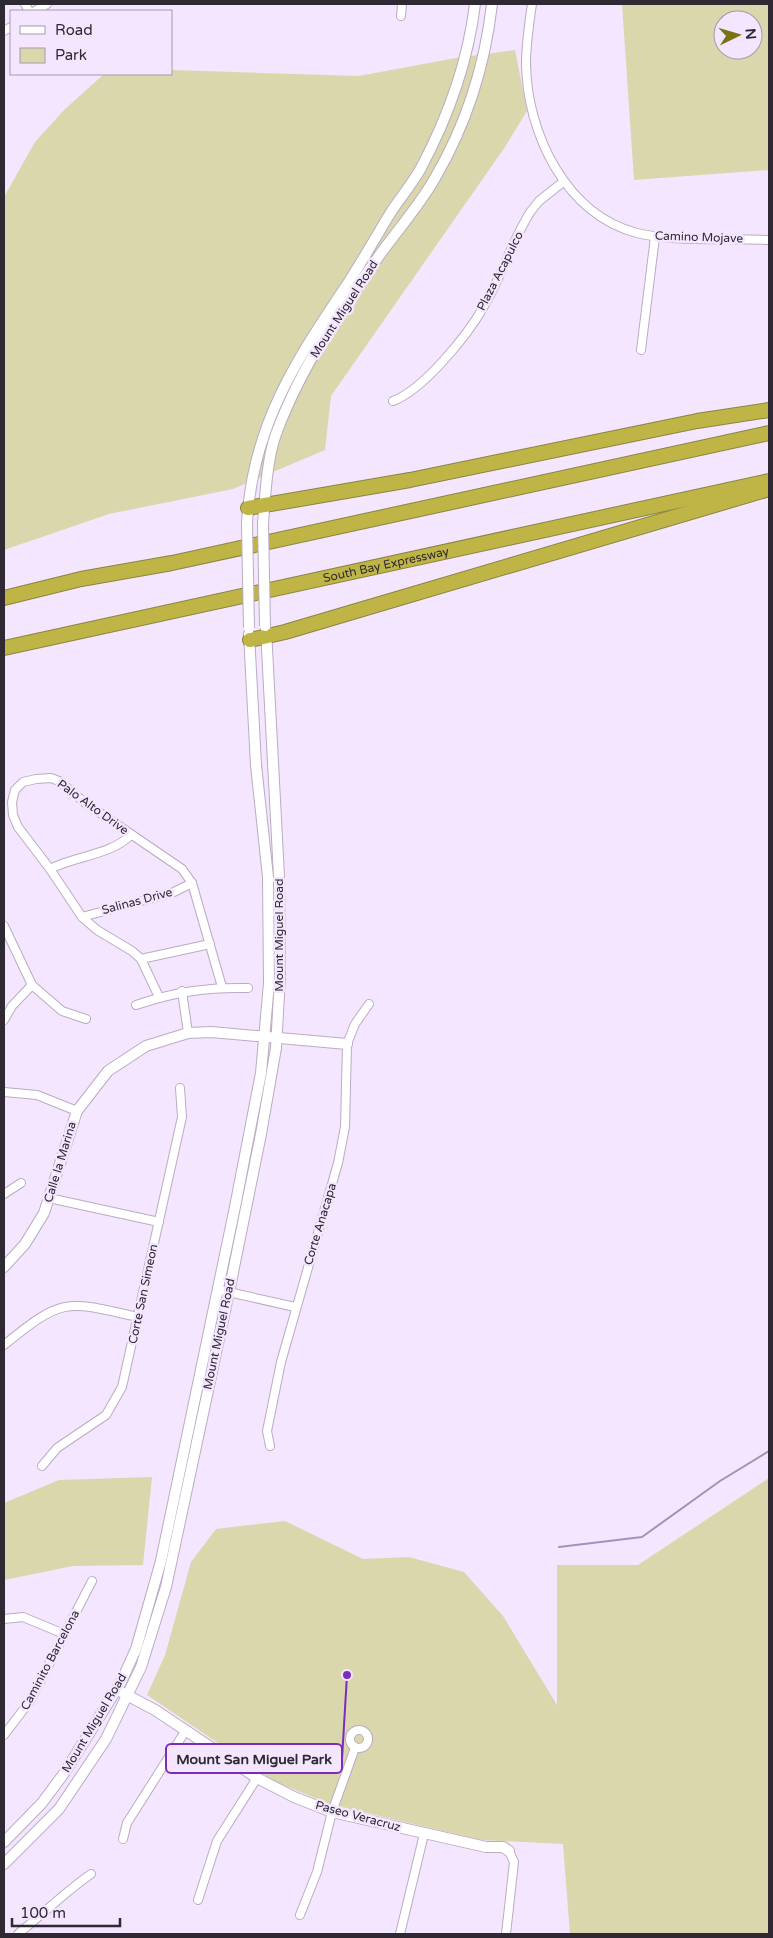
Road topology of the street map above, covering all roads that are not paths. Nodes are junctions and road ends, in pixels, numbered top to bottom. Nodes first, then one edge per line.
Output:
1 (402, 4) edge
2 (475, 4) edge
3 (492, 4) edge
4 (532, 4) edge
5 (401, 16) dead end
6 (563, 182) junction
7 (655, 237) junction
8 (769, 240) edge
9 (641, 350) dead end
10 (393, 401) dead end
11 (769, 410) edge
12 (769, 433) edge
13 (769, 480) edge
14 (769, 490) edge
15 (264, 505) junction
16 (248, 508) junction
17 (4, 598) edge
18 (266, 631) junction
19 (249, 634) junction
20 (4, 648) edge
21 (8, 802) edge
22 (132, 835) junction
23 (50, 869) junction
24 (192, 883) junction
25 (82, 917) junction
26 (4, 926) edge
27 (210, 944) junction
28 (141, 959) junction
29 (32, 986) junction
30 (222, 987) junction
31 (248, 988) dead end
32 (182, 991) junction
33 (160, 997) junction
34 (369, 1004) dead end
35 (136, 1005) dead end
36 (86, 1019) dead end
37 (4, 1020) edge
38 (188, 1033) junction
39 (264, 1036) junction
40 (276, 1037) junction
41 (348, 1044) junction
42 (180, 1088) dead end
43 (4, 1092) edge
44 (77, 1111) junction
45 (21, 1183) dead end
46 (4, 1194) edge
47 (48, 1198) junction
48 (159, 1222) junction
49 (4, 1267) edge
50 (217, 1290) junction
51 (229, 1292) junction
52 (295, 1307) junction
53 (137, 1316) junction
54 (4, 1343) edge
55 (270, 1446) dead end
56 (42, 1466) dead end
57 (92, 1581) dead end
58 (4, 1619) edge
59 (64, 1634) junction
60 (114, 1691) junction
61 (128, 1695) junction
62 (186, 1730) junction
63 (4, 1735) edge
64 (356, 1748) dead end
65 (257, 1778) junction
66 (332, 1812) junction
67 (424, 1834) junction
68 (123, 1839) dead end
69 (4, 1842) edge
70 (509, 1851) joint
71 (4, 1864) edge
72 (91, 1874) dead end
73 (198, 1900) dead end
74 (300, 1915) dead end
75 (18, 1934) edge
76 (400, 1934) edge
77 (506, 1934) edge

1 - 5 street
2 - 16 street, Mount Miguel Road
3 - 15 street, Mount Miguel Road
4 - 6 street, Camino Mojave
6 - 7 street, Camino Mojave
6 - 10 street, Plaza Acapulco
7 - 8 street, Camino Mojave
7 - 9 street
11 - 15 highway
12 - 17 highway
13 - 20 highway, South Bay Expressway
14 - 18 highway
15 - 16 highway
15 - 18 street, Mount Miguel Road, bridge
16 - 19 street, Mount Miguel Road, bridge
18 - 19 highway
18 - 40 street, Mount Miguel Road
19 - 39 street, Mount Miguel Road
21 - 22 street, Palo Alto Drive
21 - 23 street, Palo Alto Drive
22 - 23 street
22 - 24 street, Palo Alto Drive
23 - 25 street, Palo Alto Drive
24 - 25 street, Salinas Drive
24 - 27 street, Palo Alto Drive
25 - 28 street, Palo Alto Drive
26 - 29 street
27 - 28 street
27 - 30 street, Palo Alto Drive
28 - 33 street, Palo Alto Drive
29 - 36 street
29 - 37 street
30 - 31 street
30 - 32 street
32 - 33 street
32 - 38 street
33 - 35 street
34 - 41 street, Corte Anacapa
38 - 39 street, Calle la Marina
38 - 44 street, Calle la Marina
39 - 40 street, Calle la Marina
39 - 50 street, Mount Miguel Road
40 - 41 street, Calle la Marina
40 - 51 street, Mount Miguel Road
41 - 52 street, Corte Anacapa
42 - 48 street, Corte San Simeon
43 - 44 street
44 - 47 street, Calle la Marina
45 - 46 street
47 - 48 street
47 - 49 street, Calle la Marina
48 - 53 street, Corte San Simeon
50 - 51 street
50 - 60 street, Mount Miguel Road
51 - 52 street
51 - 61 street, Mount Miguel Road
52 - 55 street, Corte Anacapa
53 - 54 street
53 - 56 street, Corte San Simeon
57 - 59 street, Caminito Barcelona
58 - 59 street
59 - 63 street, Caminito Barcelona
60 - 61 street, Paseo Veracruz
60 - 69 street, Mount Miguel Road
61 - 62 street, Paseo Veracruz
61 - 71 street, Mount Miguel Road
62 - 65 street, Paseo Veracruz
62 - 68 street
64 - 66 street
65 - 66 street, Paseo Veracruz
65 - 73 street
66 - 67 street, Paseo Veracruz
66 - 74 street
67 - 70 street, Paseo Veracruz
67 - 76 street
70 - 77 street
72 - 75 street

